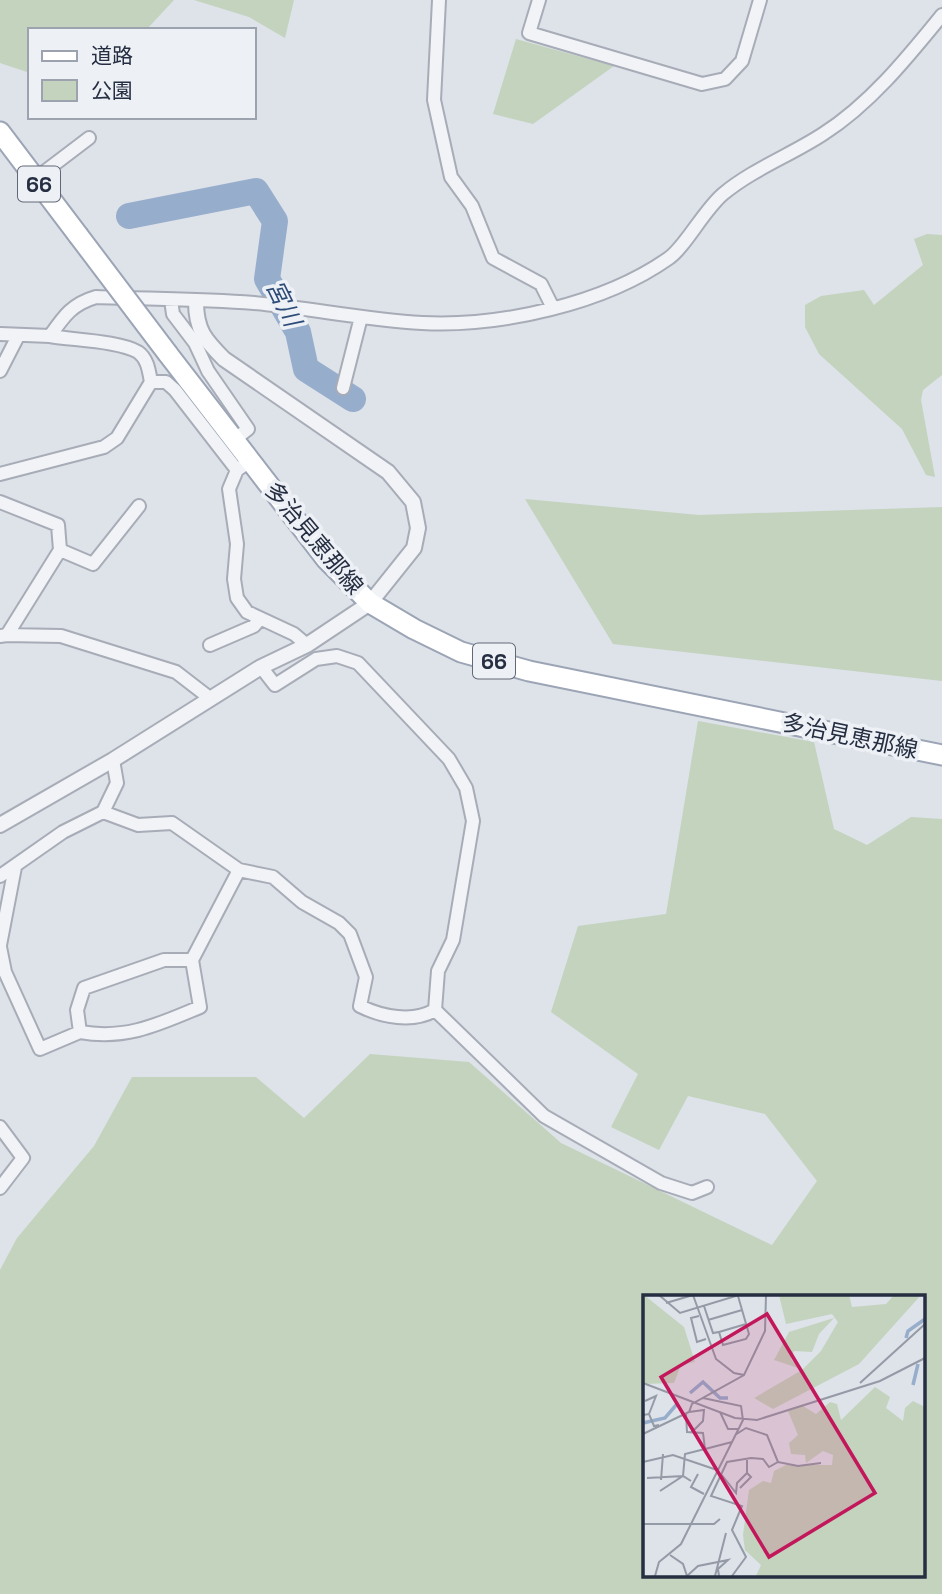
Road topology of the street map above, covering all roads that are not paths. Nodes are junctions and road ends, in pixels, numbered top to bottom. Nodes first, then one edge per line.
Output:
1 (439, 0) edge
2 (539, 0) edge
3 (760, 0) edge
4 (942, 15) edge
5 (0, 132) edge
6 (89, 138) dead end
7 (35, 179) junction
8 (171, 300) junction
9 (196, 302) junction
10 (554, 308) junction
11 (362, 317) junction
12 (0, 334) edge
13 (18, 336) junction
14 (50, 336) junction
15 (0, 371) edge
16 (151, 382) junction
17 (342, 388) dead end
18 (234, 440) junction
19 (244, 465) junction
20 (0, 474) edge
21 (0, 502) edge
22 (139, 506) dead end
23 (60, 550) junction
24 (370, 603) junction
25 (259, 620) junction
26 (4, 635) edge
27 (210, 645) dead end
28 (307, 645) junction
29 (261, 667) junction
30 (211, 699) junction
31 (942, 755) edge
32 (113, 760) junction
33 (103, 812) junction
34 (1, 823) edge
35 (15, 867) junction
36 (239, 870) junction
37 (0, 876) edge
38 (0, 946) edge
39 (192, 960) junction
40 (435, 1010) junction
41 (79, 1032) junction
42 (0, 1126) edge
43 (707, 1187) dead end
44 (0, 1188) edge

1 - 10 street
2 - 3 street
4 - 10 street
5 - 7 main road, 多治見恵那線 / 66
6 - 7 street
7 - 18 main road, 多治見恵那線 / 66, bridge
8 - 9 street
8 - 14 street
8 - 18 street
9 - 11 street
9 - 24 street
10 - 11 street
11 - 17 street
12 - 13 street
13 - 14 street
13 - 15 street
14 - 16 street
16 - 19 street
16 - 20 street
18 - 19 main road, 多治見恵那線 / 66
19 - 24 main road, 多治見恵那線 / 66
19 - 25 street
21 - 23 street
22 - 23 street
23 - 26 street
24 - 28 street
24 - 31 main road, 多治見恵那線 / 66
25 - 27 street
25 - 28 street
26 - 30 street
28 - 29 street
29 - 30 street
29 - 40 street
30 - 32 street
32 - 33 street
32 - 34 street
33 - 35 street
33 - 36 street
35 - 37 street
35 - 38 street
36 - 39 street
36 - 40 street
38 - 41 street
39 - 41 street
39 - 41 street
40 - 43 street
42 - 44 street

